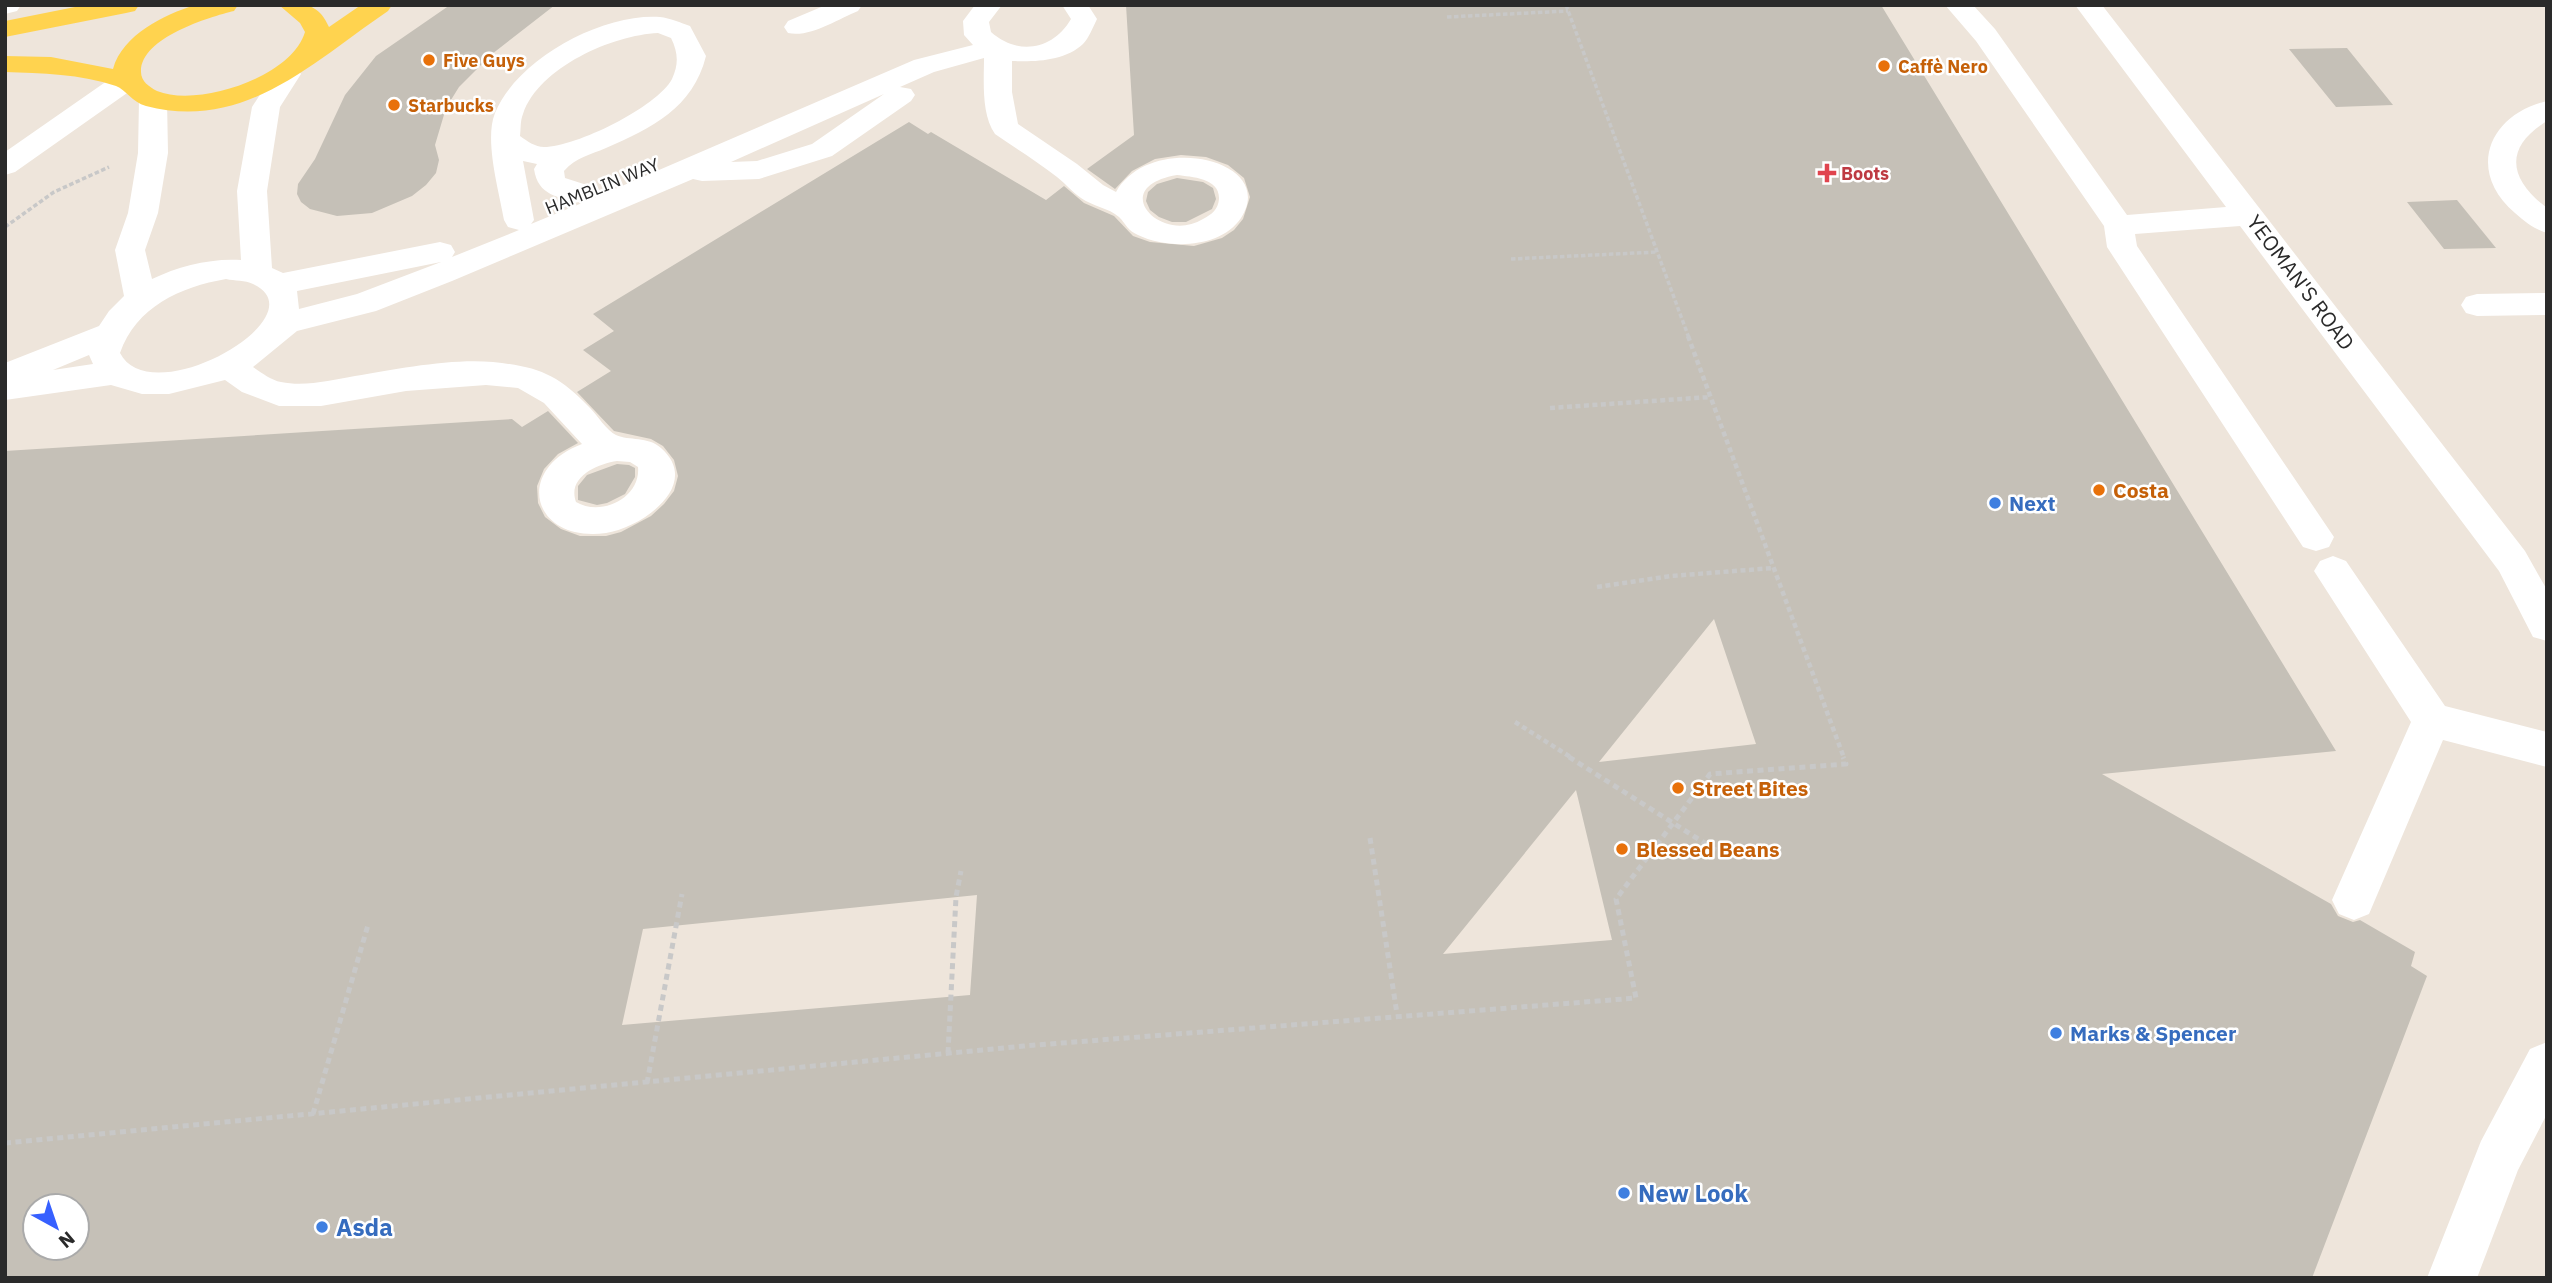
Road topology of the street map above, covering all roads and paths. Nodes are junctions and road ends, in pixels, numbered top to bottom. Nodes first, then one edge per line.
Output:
1 (292, 5) edge
2 (379, 5) edge
3 (849, 5) edge
4 (1958, 5) edge
5 (2088, 5) edge
6 (125, 6) edge
7 (214, 8) edge
8 (1567, 8) edge
9 (1081, 10) edge
10 (981, 16) edge
11 (1447, 17) dead end
12 (797, 27) dead end
13 (5, 29) edge
14 (313, 50) junction
15 (995, 50) junction
16 (1046, 52) junction
17 (919, 59) junction
18 (5, 64) edge
19 (287, 74) junction
20 (127, 80) junction
21 (998, 92) junction
22 (153, 100) junction
23 (2547, 109) edge
24 (505, 139) junction
25 (564, 153) junction
26 (5, 166) edge
27 (1164, 168) junction
28 (1067, 170) junction
29 (582, 194) junction
30 (1129, 210) junction
31 (2250, 215) junction
32 (519, 220) junction
33 (2547, 223) edge
34 (2119, 225) junction
35 (1657, 252) junction
36 (1511, 259) dead end
37 (268, 279) junction
38 (141, 300) junction
39 (2547, 304) edge
40 (2477, 305) dead end
41 (276, 330) junction
42 (108, 335) junction
43 (228, 366) junction
44 (116, 373) junction
45 (5, 376) edge
46 (5, 388) edge
47 (1710, 397) junction
48 (1550, 408) dead end
49 (608, 449) dead end
50 (2316, 537) dead end
51 (2512, 561) junction
52 (1773, 568) junction
53 (2333, 571) dead end
54 (1597, 587) dead end
55 (2547, 588) edge
56 (2547, 626) edge
57 (2432, 720) junction
58 (1515, 722) dead end
59 (2547, 750) edge
60 (1674, 823) junction
61 (1370, 838) dead end
62 (1725, 856) dead end
63 (961, 871) dead end
64 (682, 894) dead end
65 (2354, 900) dead end
66 (368, 925) dead end
67 (1397, 1014) junction
68 (948, 1053) junction
69 (2547, 1065) edge
70 (646, 1083) junction
71 (313, 1114) junction
72 (5, 1143) edge
73 (2452, 1278) edge

1 - 14 main road
2 - 14 main road
3 - 12 street
4 - 34 street
5 - 31 street, YEOMAN'S ROAD
6 - 7 main road
6 - 13 main road
7 - 20 main road
8 - 11 path
8 - 35 path
9 - 16 street, HAMBLIN WAY
10 - 15 street
10 - 17 street
14 - 19 main road
15 - 16 street, HAMBLIN WAY
15 - 17 street, HAMBLIN WAY
15 - 21 street
16 - 21 street
17 - 29 street, HAMBLIN WAY
17 - 41 street, HAMBLIN WAY
18 - 20 main road
19 - 22 main road
19 - 37 street
20 - 22 main road
20 - 26 street
21 - 28 street
22 - 38 street
23 - 33 street
24 - 25 street
24 - 25 street
24 - 32 street
25 - 29 street
27 - 28 street
27 - 30 street
27 - 30 street
28 - 30 street
29 - 32 street, HAMBLIN WAY
31 - 34 street
31 - 51 street, YEOMAN'S ROAD
32 - 37 street, HAMBLIN WAY
34 - 50 street
35 - 36 path
35 - 47 path
37 - 38 street, HAMBLIN WAY
37 - 41 street
38 - 42 street, HAMBLIN WAY
39 - 40 street
41 - 43 street
42 - 44 street
42 - 45 street
43 - 44 street
43 - 49 street
44 - 46 street
47 - 48 path
47 - 52 path
51 - 55 street, YEOMAN'S ROAD
51 - 56 street, YEOMAN'S ROAD
52 - 54 path
52 - 60 path
53 - 57 street
57 - 59 street
57 - 65 street
58 - 60 path
60 - 62 path
60 - 67 path
61 - 67 path
63 - 68 path
64 - 70 path
66 - 71 path
67 - 68 path
68 - 70 path
69 - 73 street
70 - 71 path
71 - 72 path

